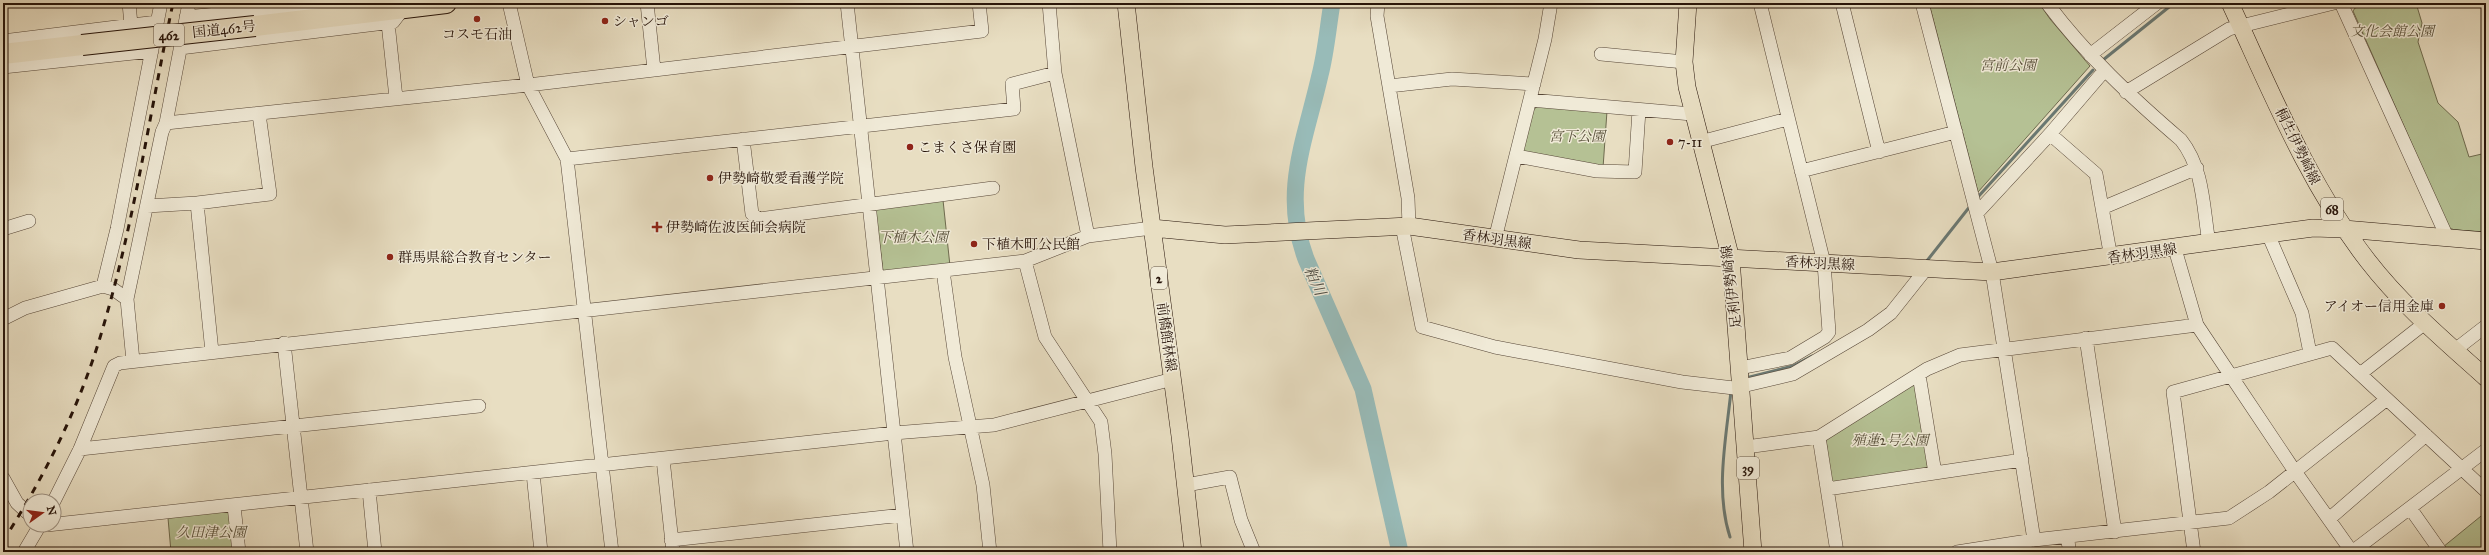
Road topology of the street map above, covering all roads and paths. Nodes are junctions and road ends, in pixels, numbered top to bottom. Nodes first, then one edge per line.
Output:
1 (130, 3) edge
2 (161, 3) edge
3 (189, 3) edge
4 (331, 3) edge
5 (446, 3) edge
6 (509, 3) edge
7 (647, 3) edge
8 (848, 3) edge
9 (979, 3) edge
10 (1049, 3) edge
11 (1126, 3) edge
12 (1378, 3) edge
13 (1551, 3) edge
14 (1688, 3) edge
15 (1760, 3) edge
16 (1842, 3) edge
17 (1922, 3) edge
18 (2047, 3) edge
19 (2157, 3) edge
20 (2230, 3) edge
21 (2334, 3) edge
22 (2341, 3) edge
23 (400, 6) edge
24 (186, 17) junction
25 (157, 22) junction
26 (388, 23) junction
27 (131, 25) junction
28 (2241, 27) junction
29 (3, 41) edge
30 (852, 47) junction
31 (180, 48) junction
32 (152, 51) junction
33 (3, 54) edge
34 (1601, 54) dead end
35 (2090, 55) junction
36 (1684, 62) junction
37 (3, 67) edge
38 (654, 70) junction
39 (2104, 71) junction
40 (1055, 73) junction
41 (1534, 84) junction
42 (528, 85) junction
43 (1389, 86) junction
44 (2126, 92) junction
45 (396, 98) junction
46 (1530, 100) junction
47 (1639, 110) junction
48 (259, 114) junction
49 (1692, 114) junction
50 (1788, 119) junction
51 (166, 123) junction
52 (860, 126) junction
53 (1956, 132) junction
54 (2050, 134) junction
55 (743, 139) junction
56 (1700, 142) junction
57 (1879, 152) junction
58 (1516, 156) junction
59 (567, 159) junction
60 (2197, 168) junction
61 (1801, 171) junction
62 (993, 188) dead end
63 (197, 204) junction
64 (868, 204) junction
65 (1975, 205) junction
66 (147, 206) junction
67 (2102, 208) junction
68 (29, 221) dead end
69 (1406, 226) junction
70 (1152, 228) junction
71 (3, 229) edge
72 (2344, 229) junction
73 (2268, 234) junction
74 (1088, 236) junction
75 (2447, 237) junction
76 (1495, 239) junction
77 (2486, 242) edge
78 (2209, 243) junction
79 (2175, 249) junction
80 (2111, 258) junction
81 (1731, 259) junction
82 (1025, 261) junction
83 (1824, 263) junction
84 (1922, 268) junction
85 (943, 271) junction
86 (1992, 272) junction
87 (877, 278) junction
88 (103, 286) junction
89 (127, 299) junction
90 (585, 311) junction
91 (3, 319) edge
92 (2425, 323) junction
93 (2197, 325) junction
94 (2486, 326) edge
95 (2086, 338) junction
96 (284, 343) junction
97 (2004, 349) junction
98 (2455, 350) junction
99 (212, 352) junction
100 (2310, 353) junction
101 (133, 360) junction
102 (2360, 374) junction
103 (1919, 375) junction
104 (2230, 375) junction
105 (2486, 378) edge
106 (1172, 379) junction
107 (1738, 381) junction
108 (2387, 399) junction
109 (1089, 402) junction
110 (479, 406) dead end
111 (293, 426) junction
112 (970, 428) junction
113 (894, 433) junction
114 (2426, 435) junction
115 (1819, 438) junction
116 (1746, 447) junction
117 (80, 449) junction
118 (2486, 450) edge
119 (663, 459) junction
120 (2022, 460) junction
121 (602, 466) junction
122 (2462, 468) junction
123 (2294, 470) junction
124 (533, 473) junction
125 (1935, 473) junction
126 (3, 478) edge
127 (1186, 485) junction
128 (1827, 489) junction
129 (369, 490) junction
130 (2486, 491) edge
131 (58, 493) edge
132 (301, 499) junction
133 (234, 506) junction
134 (22, 508) edge
135 (2410, 508) junction
136 (903, 515) junction
137 (2328, 519) junction
138 (62, 523) edge
139 (2190, 523) junction
140 (2115, 532) junction
141 (36, 533) edge
142 (34, 537) junction
143 (2067, 537) junction
144 (2034, 540) junction
145 (672, 546) edge
146 (24, 552) edge
147 (36, 552) edge
148 (239, 552) edge
149 (307, 552) edge
150 (375, 552) edge
151 (542, 552) edge
152 (612, 552) edge
153 (907, 552) edge
154 (990, 552) edge
155 (1110, 552) edge
156 (1188, 552) edge
157 (1193, 552) edge
158 (1254, 552) edge
159 (1753, 552) edge
160 (1837, 552) edge
161 (1958, 552) edge
162 (2070, 552) edge
163 (2194, 552) edge
164 (2352, 552) edge
165 (2441, 552) edge

1 - 27 street
2 - 25 street
3 - 24 street
4 - 24 street
5 - 23 highway, 国道462号 / 462
6 - 42 street
7 - 38 street
8 - 30 street
9 - 30 street
10 - 40 street
11 - 70 main road, 前橋館林線 / 2
12 - 43 street
13 - 41 street
14 - 36 main road, 足利伊勢崎線 / 39
15 - 50 street
16 - 57 street
17 - 53 street
18 - 35 street
19 - 35 street
20 - 28 main road, 桐生伊勢崎線 / 68
21 - 28 street
22 - 75 street
23 - 26 street
23 - 33 highway, 国道462号 / 462, bridge
24 - 31 street
25 - 27 street
25 - 32 street
26 - 31 street
26 - 45 street
27 - 29 street
28 - 44 street
28 - 72 main road, 桐生伊勢崎線 / 68
30 - 38 street
30 - 52 street
31 - 51 street
32 - 37 street
32 - 88 street
34 - 36 street
35 - 39 street
36 - 49 main road, 足利伊勢崎線 / 39
38 - 42 street
39 - 44 street
39 - 54 street
40 - 52 street
40 - 74 street
41 - 43 street
41 - 46 street
42 - 45 street
42 - 59 street
43 - 69 street
44 - 60 street
45 - 48 street
46 - 47 street
46 - 58 street
47 - 49 street
47 - 58 street
48 - 51 street
48 - 63 street
49 - 56 main road, 足利伊勢崎線 / 39
50 - 56 street
50 - 61 street
51 - 66 street
52 - 55 street
52 - 64 street
53 - 57 street
53 - 65 street
54 - 65 street
54 - 67 street
55 - 59 street
55 - 64 street
56 - 81 main road, 足利伊勢崎線 / 39
57 - 61 street
58 - 76 street
59 - 90 street
60 - 67 street
60 - 78 street
61 - 83 street
62 - 64 street
63 - 66 street
63 - 99 street
64 - 87 street
65 - 86 street
66 - 89 street
67 - 80 street
68 - 71 street
69 - 70 main road, 香林羽黒線
69 - 76 main road, 香林羽黒線
69 - 107 street
70 - 74 street
70 - 106 main road, 前橋館林線 / 2
72 - 73 main road, 香林羽黒線
72 - 75 main road, 香林羽黒線
72 - 92 main road, 桐生伊勢崎線 / 68
73 - 78 main road, 香林羽黒線
73 - 100 street
74 - 82 street
75 - 77 main road, 香林羽黒線
76 - 81 main road, 香林羽黒線
78 - 79 main road, 香林羽黒線
79 - 80 main road, 香林羽黒線
79 - 93 street
80 - 86 main road, 香林羽黒線
81 - 83 main road, 香林羽黒線
81 - 107 main road, 足利伊勢崎線 / 39
82 - 85 street
82 - 109 street
83 - 84 main road, 香林羽黒線
83 - 107 street
84 - 86 main road, 香林羽黒線
84 - 107 street
85 - 87 street
85 - 112 street
86 - 97 street
87 - 90 street
87 - 113 street
88 - 89 street
88 - 91 street
89 - 101 street
90 - 96 street
90 - 121 street
92 - 98 main road, 桐生伊勢崎線 / 68
92 - 102 street
93 - 95 street
93 - 104 street
94 - 98 street
95 - 97 street
95 - 140 street
96 - 99 street
96 - 111 street
97 - 103 street
97 - 120 street
98 - 105 main road, 桐生伊勢崎線 / 68
99 - 101 street
100 - 102 street
100 - 104 street
101 - 117 street
102 - 108 street
103 - 115 street
103 - 125 street
104 - 123 street
104 - 139 street
106 - 109 street
106 - 127 main road, 前橋館林線 / 2
107 - 116 main road, 足利伊勢崎線 / 39
108 - 114 street
108 - 123 street
109 - 112 street
109 - 155 street
110 - 111 street
111 - 117 street
111 - 132 street
112 - 113 street
112 - 154 street
113 - 119 street
113 - 136 street
114 - 122 street
114 - 137 street
115 - 116 street
115 - 128 street
116 - 159 main road, 足利伊勢崎線 / 39
117 - 131 street
118 - 122 street
119 - 121 street
119 - 145 street
120 - 125 street
120 - 144 street
121 - 124 street
121 - 152 street
122 - 130 street
122 - 135 street
123 - 137 street
123 - 139 street
124 - 129 street
124 - 151 street
125 - 128 street
126 - 134 street
127 - 157 main road, 前橋館林線 / 2
127 - 158 street
128 - 160 street
129 - 132 street
129 - 150 street
132 - 133 street
132 - 149 street
133 - 138 street
133 - 148 street
135 - 164 street
135 - 165 street
136 - 145 street
136 - 153 street
137 - 164 street
139 - 140 street
139 - 163 street
140 - 143 street
141 - 142 street
142 - 146 street
142 - 147 street
143 - 144 street
143 - 162 street
144 - 161 street
156 - 157 street

